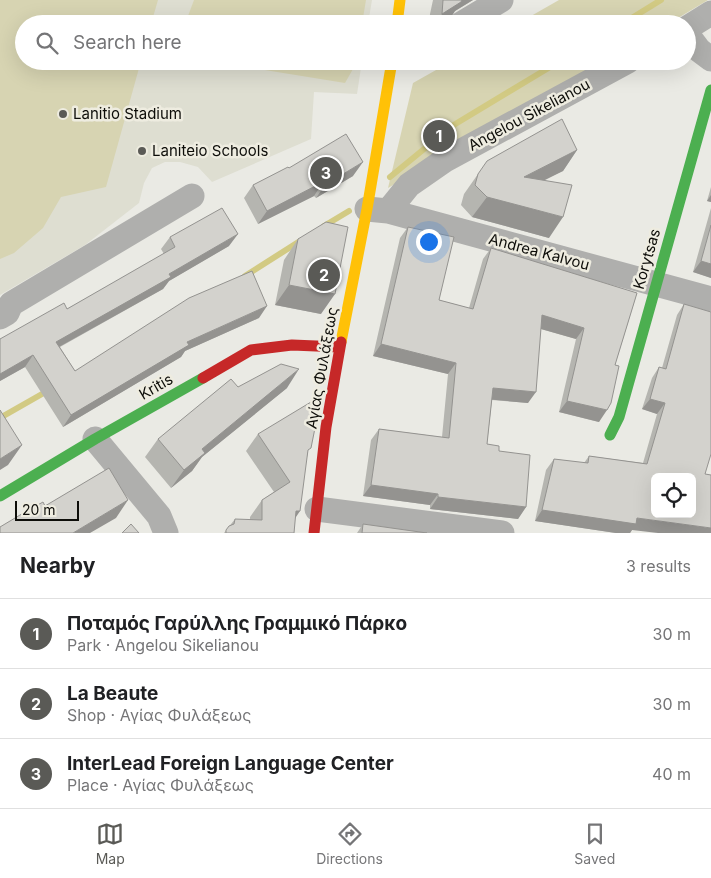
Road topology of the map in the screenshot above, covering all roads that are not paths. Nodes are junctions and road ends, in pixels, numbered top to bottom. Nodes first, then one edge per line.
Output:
1 (400, 0) edge
2 (501, 0) edge
3 (711, 13) edge
4 (398, 15) edge
5 (476, 15) edge
6 (696, 22) edge
7 (696, 46) edge
8 (711, 60) edge
9 (391, 70) edge
10 (611, 70) edge
11 (711, 90) edge
12 (192, 196) dead end
13 (378, 210) junction
14 (655, 284) junction
15 (711, 299) edge
16 (4, 308) edge
17 (340, 347) junction
18 (610, 435) dead end
19 (95, 439) junction
20 (0, 496) edge
21 (316, 509) junction
22 (166, 533) edge
23 (314, 533) edge
24 (502, 533) edge

1 - 4 street
2 - 5 street
3 - 6 street
7 - 8 street
9 - 13 street, Αγίας Φυλάξεως
10 - 13 street, Angelou Sikelianou
11 - 14 street, Korytsas
12 - 16 street
13 - 14 street, Andrea Kalvou
13 - 17 street, Αγίας Φυλάξεως
14 - 15 street, Andrea Kalvou
14 - 18 street, Korytsas
17 - 19 street, Kritis
17 - 21 street, Αγίας Φυλάξεως
19 - 20 street, Kritis
19 - 22 street
21 - 23 street, Αγίας Φυλάξεως
21 - 24 street

